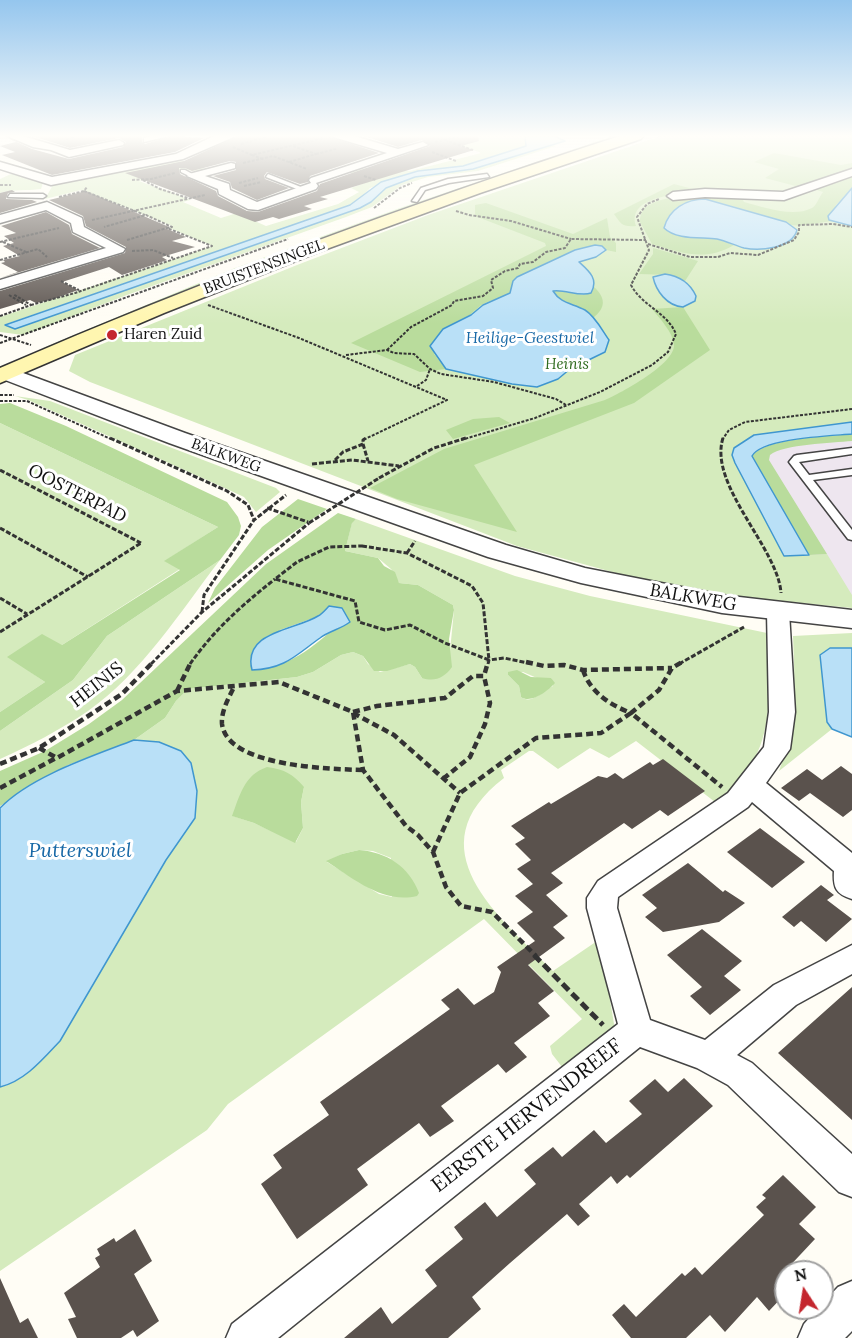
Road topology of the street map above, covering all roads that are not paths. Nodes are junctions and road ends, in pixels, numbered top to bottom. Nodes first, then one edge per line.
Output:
1 (27, 198) edge
2 (239, 198) edge
3 (276, 198) edge
4 (396, 198) edge
5 (453, 198) edge
6 (45, 201) junction
7 (258, 206) junction
8 (243, 215) dead end
9 (0, 219) edge
10 (3, 288) edge
11 (5, 354) edge
12 (852, 451) edge
13 (852, 472) edge
14 (806, 478) junction
15 (852, 537) edge
16 (778, 612) junction
17 (848, 618) edge
18 (744, 792) junction
19 (844, 850) edge
20 (852, 887) edge
21 (852, 958) edge
22 (628, 1036) junction
23 (709, 1057) junction
24 (852, 1179) edge
25 (852, 1301) edge
26 (246, 1338) edge
27 (818, 1338) edge

1 - 6 lane
2 - 7 street
3 - 7 street
4 - 11 main road, BRUISTENSINGEL
5 - 11 main road, BRUISTENSINGEL
6 - 9 street
6 - 10 street
7 - 8 street
11 - 16 street, BALKWEG
12 - 14 lane
13 - 14 lane
14 - 15 lane
16 - 17 street, BALKWEG
16 - 18 street, EERSTE HERVENDREEF
18 - 19 street
18 - 22 street, EERSTE HERVENDREEF
19 - 20 street
21 - 23 street
22 - 23 street
22 - 26 street, EERSTE HERVENDREEF
23 - 24 street
25 - 27 street

